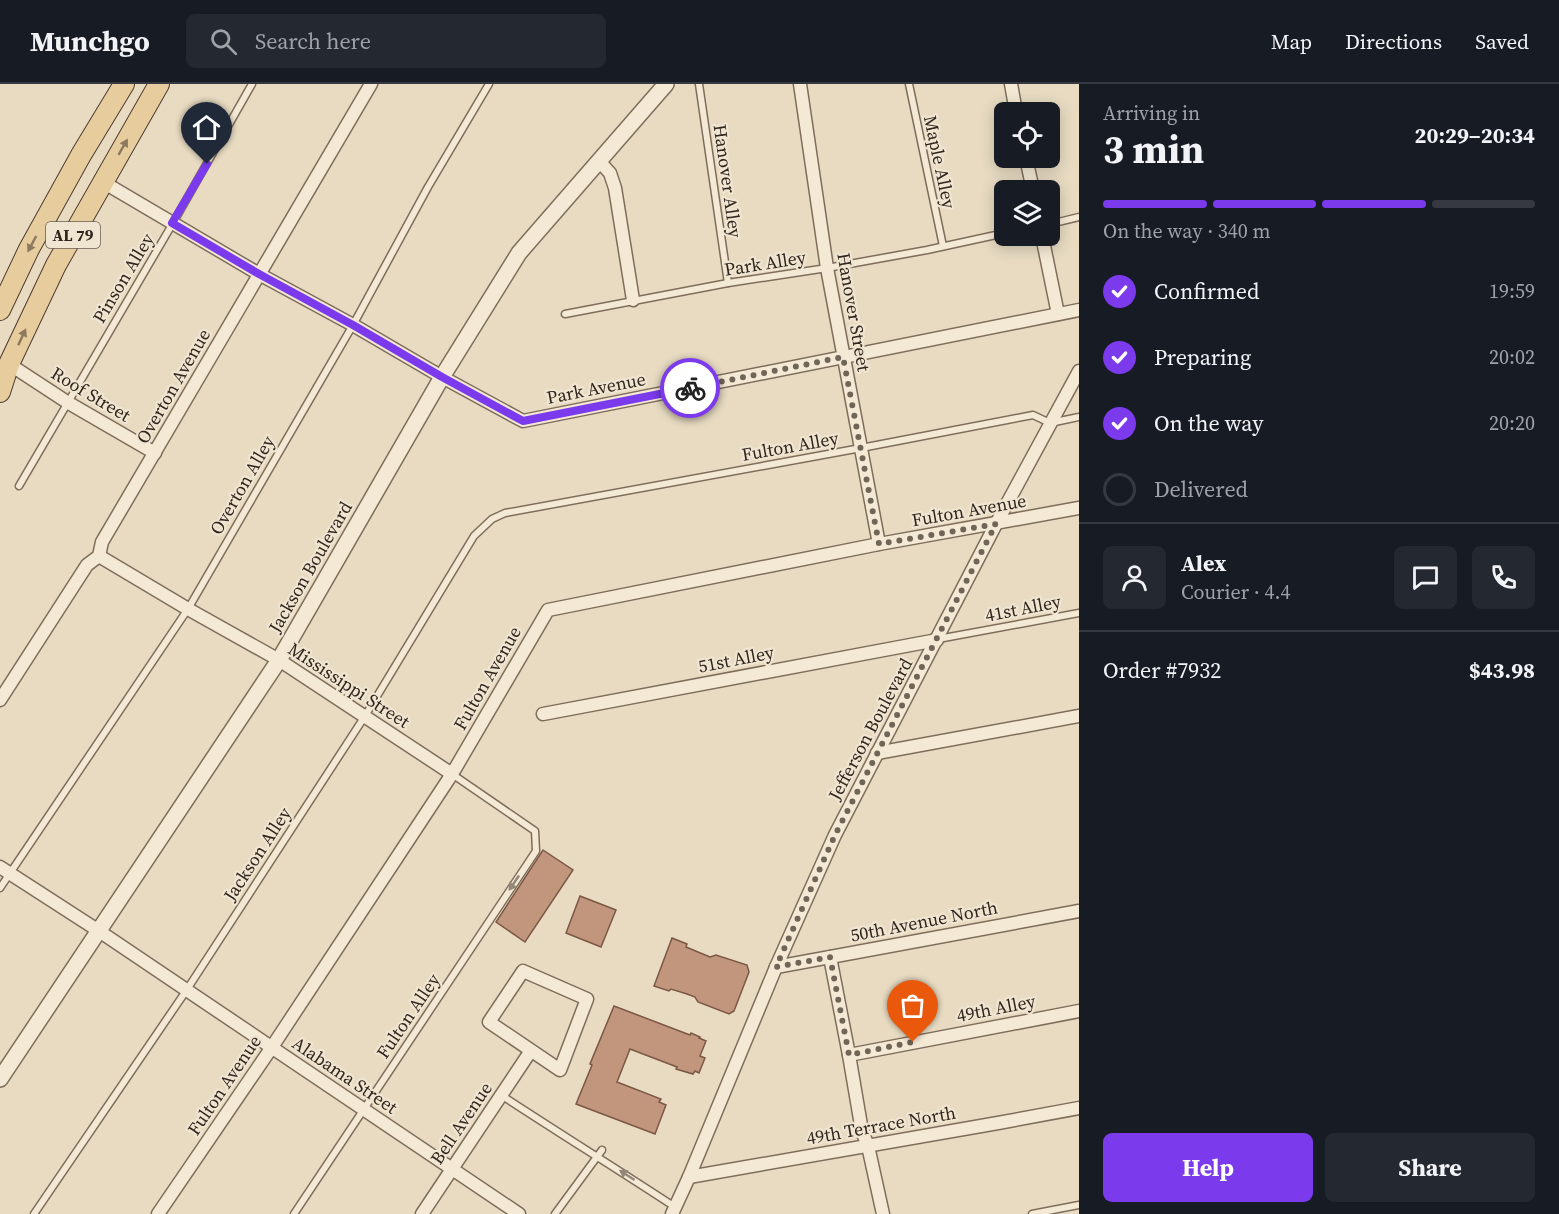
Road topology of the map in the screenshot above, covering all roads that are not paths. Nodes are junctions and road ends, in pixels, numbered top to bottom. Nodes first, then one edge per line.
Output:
1 (124, 84) edge
2 (159, 84) edge
3 (252, 84) edge
4 (371, 84) edge
5 (489, 84) edge
6 (666, 84) edge
7 (699, 84) edge
8 (800, 84) edge
9 (909, 84) edge
10 (1011, 84) edge
11 (1015, 102) edge
12 (599, 161) junction
13 (74, 167) junction
14 (103, 182) junction
15 (1079, 218) edge
16 (1060, 222) edge
17 (172, 223) junction
18 (994, 235) edge
19 (943, 246) junction
20 (1044, 246) edge
21 (827, 268) junction
22 (259, 274) junction
23 (728, 283) junction
24 (633, 300) junction
25 (0, 310) edge
26 (1079, 310) edge
27 (565, 314) dead end
28 (1058, 314) junction
29 (353, 325) junction
30 (843, 357) junction
31 (9, 364) junction
32 (1079, 371) edge
33 (442, 377) junction
34 (0, 392) edge
35 (67, 402) junction
36 (1079, 417) edge
37 (1050, 423) junction
38 (861, 448) junction
39 (155, 453) junction
40 (19, 486) dead end
41 (1079, 508) edge
42 (505, 513) joint
43 (996, 524) junction
44 (879, 544) junction
45 (99, 556) junction
46 (188, 609) junction
47 (1079, 613) edge
48 (937, 640) junction
49 (279, 660) junction
50 (0, 700) edge
51 (543, 714) dead end
52 (365, 716) junction
53 (1079, 716) edge
54 (877, 753) junction
55 (452, 774) junction
56 (5, 870) edge
57 (0, 888) edge
58 (1079, 911) edge
59 (99, 931) junction
60 (830, 957) junction
61 (776, 967) junction
62 (186, 991) junction
63 (1079, 1011) edge
64 (272, 1047) junction
65 (530, 1052) junction
66 (849, 1055) junction
67 (0, 1079) edge
68 (501, 1095) junction
69 (1079, 1108) edge
70 (364, 1110) junction
71 (868, 1146) junction
72 (600, 1153) junction
73 (452, 1168) junction
74 (689, 1177) junction
75 (1079, 1205) edge
76 (674, 1210) edge
77 (34, 1214) edge
78 (158, 1214) edge
79 (294, 1214) edge
80 (422, 1214) edge
81 (519, 1214) edge
82 (555, 1214) edge
83 (883, 1214) edge
84 (1032, 1214) edge

1 - 13 main road, AL 79
14 -> 2 main road, AL 79
3 - 17 lane, Pinson Alley
4 - 22 street, Overton Avenue
5 - 29 lane, Overton Alley
6 - 12 street, Jackson Boulevard
7 - 23 lane, Hanover Alley
8 - 21 street, Hanover Street
9 - 19 lane, Maple Alley
10 - 11 street
12 - 24 street
12 - 33 street, Jackson Boulevard
13 - 14 main road
13 -> 25 main road, AL 79
14 - 17 street, Park Avenue
31 -> 14 main road, AL 79
15 - 16 lane
17 - 22 street, Park Avenue
17 - 35 lane, Pinson Alley
18 - 19 lane, Park Alley
19 - 21 lane, Park Alley
20 - 28 street
21 - 23 lane, Park Alley
21 - 30 street, Hanover Street
22 - 29 street, Park Avenue
22 - 39 street, Overton Avenue
23 - 24 lane, Park Alley
24 - 27 lane, Park Alley
26 - 28 street, Park Avenue
28 - 30 street, Park Avenue
29 - 33 street, Park Avenue
29 - 46 lane, Overton Alley
30 - 33 street, Park Avenue
30 - 38 street, Hanover Street
31 - 34 main road, AL 79
31 - 35 street, Roof Street
32 - 37 street, Jefferson Boulevard
33 - 49 street, Jackson Boulevard
35 - 39 street, Roof Street
35 - 40 lane, Pinson Alley
36 - 37 lane, Fulton Alley
37 - 38 lane, Fulton Alley
37 - 43 street, Jefferson Boulevard
38 - 42 lane, Fulton Alley
38 - 44 street, Hanover Street
39 - 45 street, Overton Avenue
41 - 43 street, Fulton Avenue
42 - 52 lane, Jackson Alley
43 - 44 street, Fulton Avenue
43 - 48 street, Jefferson Boulevard
44 - 55 street, Fulton Avenue
45 - 46 street, Mississippi Street
45 - 50 street, Overton Avenue
46 - 49 street, Mississippi Street
46 - 56 lane, Overton Alley
47 - 48 lane, 41st Alley
48 - 51 street, 51st Alley
48 - 54 street, Jefferson Boulevard
49 - 52 street, Mississippi Street
49 - 59 street, Jackson Boulevard
52 - 55 street, Mississippi Street
52 - 62 lane, Jackson Alley
53 - 54 street
54 - 61 street, Jefferson Boulevard
55 - 64 street, Fulton Avenue
55 -> 70 lane, Fulton Alley
56 - 57 lane, Overton Alley
56 - 59 street, Alabama Street
58 - 60 street, 50th Avenue North
59 - 62 street, Alabama Street
59 - 67 street, Jackson Boulevard
60 - 61 street, 50th Avenue North
60 - 66 street
61 - 74 street, Jefferson Boulevard
62 - 64 street, Alabama Street
62 - 77 lane, Jackson Alley
63 - 66 street, 49th Alley
64 - 70 street, Alabama Street
64 - 78 street, Fulton Avenue
65 - 65 street
65 - 68 street, Bell Avenue
66 - 71 street
68 - 72 lane
68 - 73 street, Bell Avenue
69 - 71 street, 49th Terrace North
70 - 73 street, Alabama Street
70 - 79 lane, Fulton Alley
71 - 74 street, 49th Terrace North
71 - 83 street
76 -> 72 lane
72 - 82 lane
73 - 80 street, Bell Avenue
73 - 81 street, Alabama Street
74 - 76 street, Jefferson Boulevard
75 - 84 lane

